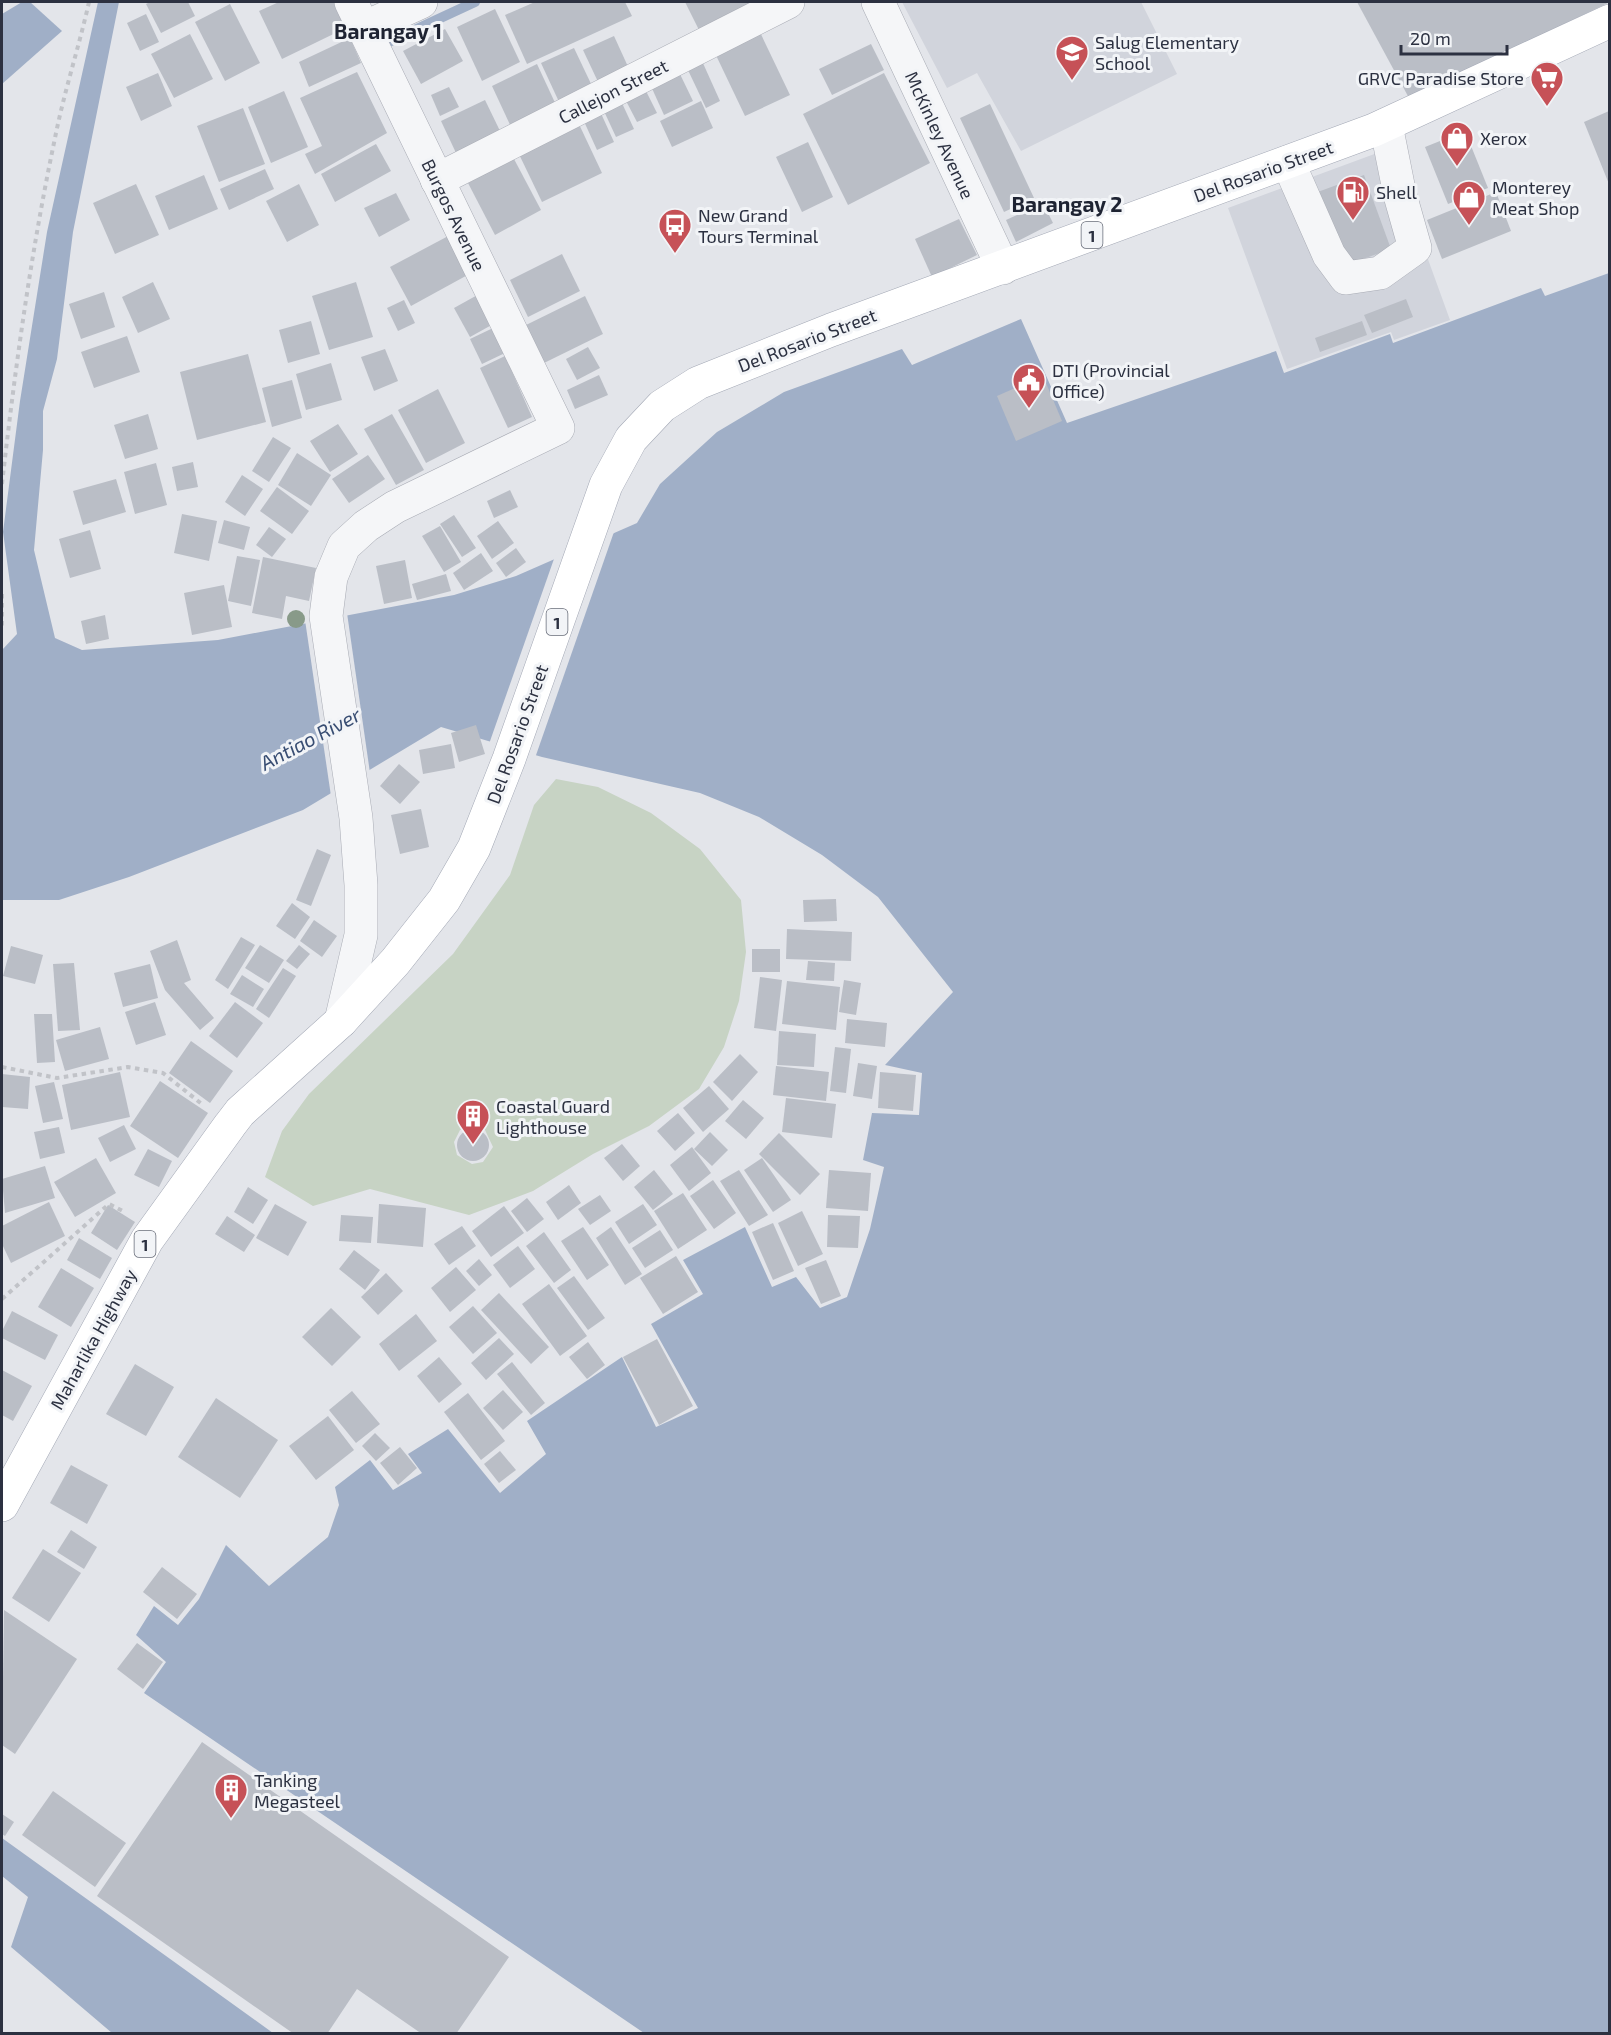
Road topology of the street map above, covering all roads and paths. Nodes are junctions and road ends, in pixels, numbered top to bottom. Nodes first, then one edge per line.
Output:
1 (89, 2) edge
2 (422, 2) edge
3 (788, 2) edge
4 (878, 2) edge
5 (358, 15) edge
6 (1610, 21) edge
7 (1386, 124) junction
8 (1288, 162) junction
9 (437, 180) junction
10 (1003, 268) junction
11 (2, 484) edge
12 (2, 594) edge
13 (2, 629) edge
14 (341, 1021) junction
15 (2, 1067) edge
16 (230, 1125) junction
17 (154, 1229) junction
18 (2, 1299) edge
19 (2, 1506) edge

1 - 11 path
2 - 5 street
3 - 9 street, Callejon Street
4 - 10 street, McKinley Avenue
5 - 9 street, Burgos Avenue
6 - 7 main road, Del Rosario Street / 1
7 - 8 main road, Del Rosario Street / 1
7 - 8 street
8 - 10 main road, Del Rosario Street / 1
9 - 14 street, Burgos Avenue
10 - 14 main road, Del Rosario Street / 1
12 - 13 path
14 - 16 main road, Maharlika Highway / 1
15 - 16 path
16 - 17 main road, Maharlika Highway / 1
17 - 18 path
17 - 19 main road, Maharlika Highway / 1

